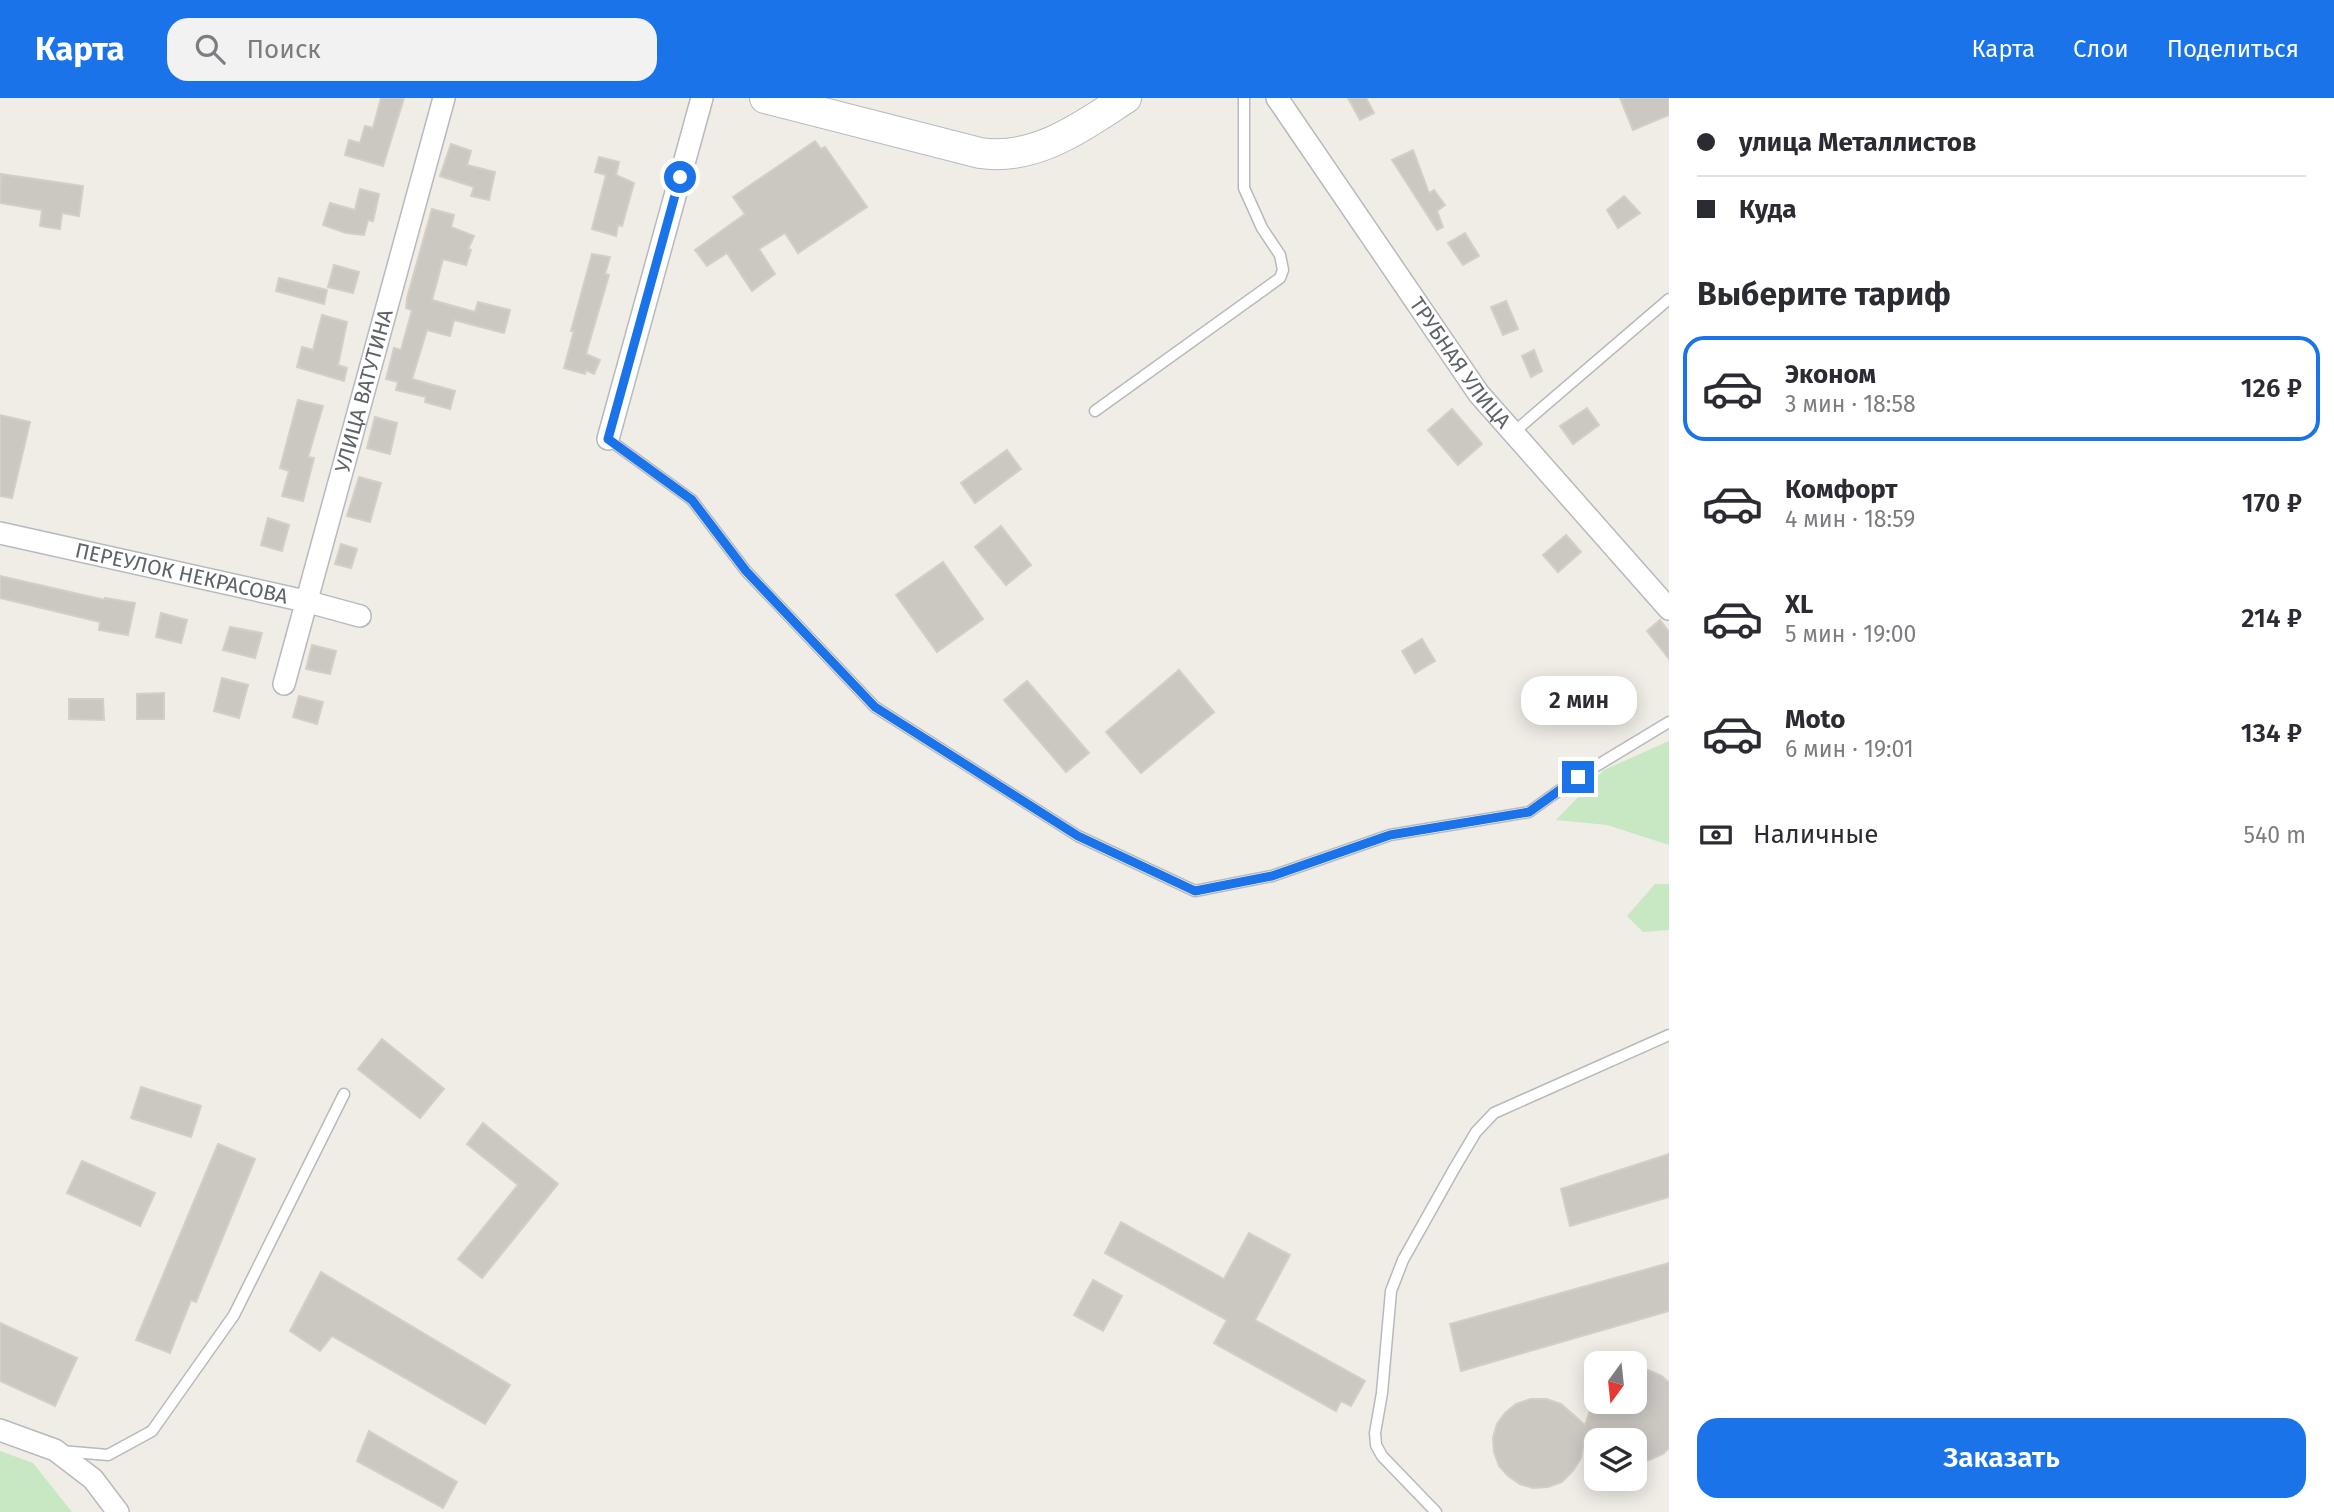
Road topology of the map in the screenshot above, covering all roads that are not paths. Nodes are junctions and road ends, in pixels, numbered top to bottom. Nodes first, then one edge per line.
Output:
1 (444, 98) edge
2 (702, 98) edge
3 (765, 98) edge
4 (1126, 98) edge
5 (1244, 98) edge
6 (1278, 98) edge
7 (1669, 299) edge
8 (1095, 411) dead end
9 (1514, 432) junction
10 (608, 439) joint
11 (0, 533) edge
12 (305, 601) junction
13 (1669, 609) edge
14 (360, 616) dead end
15 (284, 684) dead end
16 (1669, 722) edge
17 (1669, 1035) edge
18 (344, 1094) dead end
19 (0, 1430) edge
20 (55, 1450) junction
21 (118, 1512) edge
22 (1436, 1512) edge

1 - 12 street, УЛИЦА ВАТУТИНА
2 - 10 street
3 - 4 street
5 - 8 lane
6 - 9 street, ТРУБНАЯ УЛИЦА
7 - 9 lane
9 - 13 street, ТРУБНАЯ УЛИЦА
10 - 16 lane
11 - 12 street, ПЕРЕУЛОК НЕКРАСОВА
12 - 14 street, ПЕРЕУЛОК НЕКРАСОВА
12 - 15 street, УЛИЦА ВАТУТИНА
17 - 22 lane
18 - 20 lane
19 - 20 street
20 - 21 street

